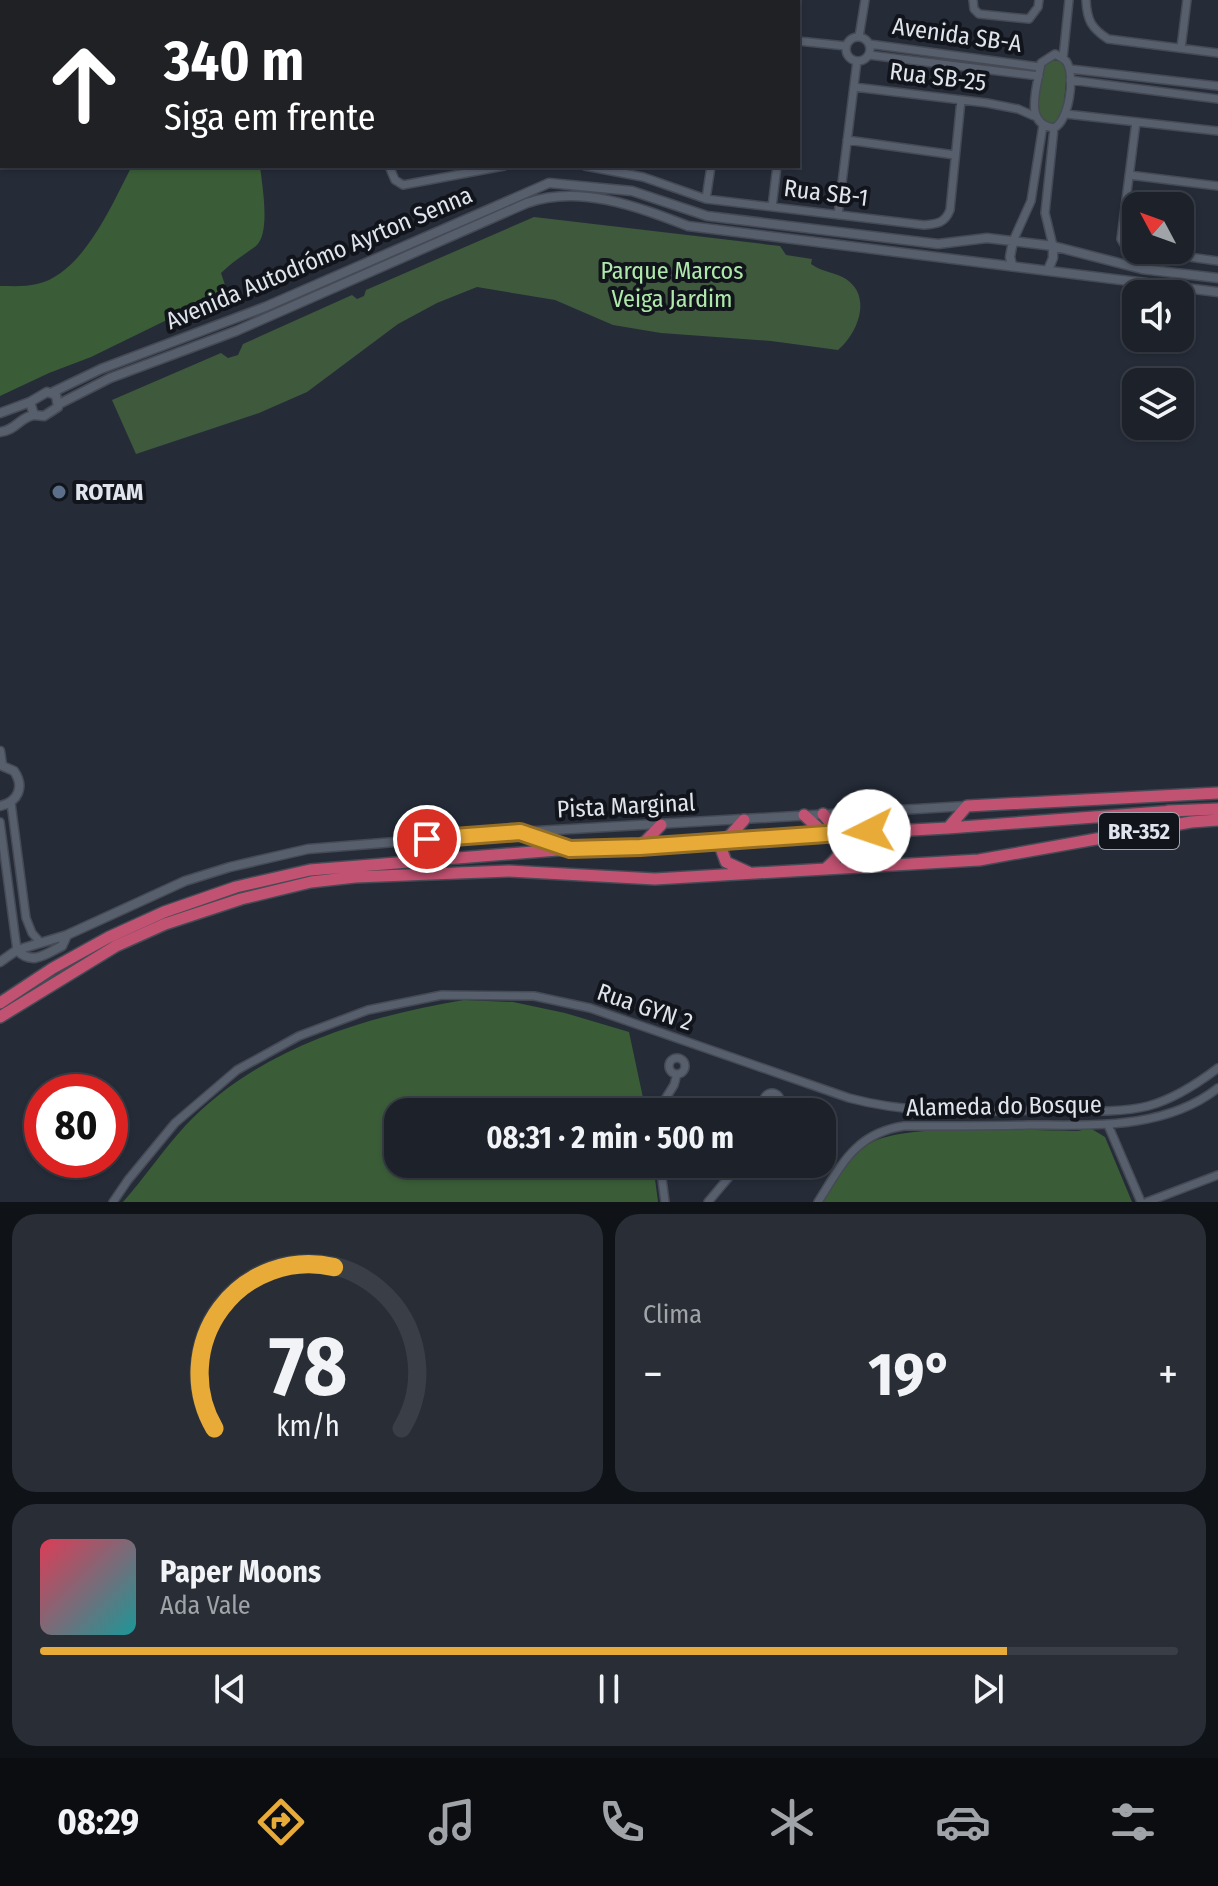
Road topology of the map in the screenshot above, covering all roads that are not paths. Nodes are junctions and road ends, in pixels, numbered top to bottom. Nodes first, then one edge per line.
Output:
1 (865, 0) edge
2 (973, 0) edge
3 (1039, 0) edge
4 (1069, 0) edge
5 (1086, 0) edge
6 (1187, 0) edge
7 (859, 37) junction
8 (800, 41) edge
9 (869, 44) junction
10 (846, 46) junction
11 (1181, 48) junction
12 (1218, 53) edge
13 (869, 55) junction
14 (963, 56) junction
15 (1063, 58) junction
16 (857, 61) junction
17 (962, 66) junction
18 (1070, 69) junction
19 (1040, 71) junction
20 (1145, 78) junction
21 (1070, 80) junction
22 (1218, 86) edge
23 (854, 87) junction
24 (1143, 89) junction
25 (1218, 99) edge
26 (961, 100) junction
27 (1034, 102) junction
28 (1018, 109) junction
29 (1066, 114) junction
30 (1034, 116) junction
31 (1136, 122) junction
32 (1043, 125) junction
33 (1054, 128) junction
34 (1218, 131) edge
35 (847, 140) junction
36 (955, 155) junction
37 (390, 168) edge
38 (491, 168) edge
39 (596, 168) edge
40 (645, 168) edge
41 (711, 168) edge
42 (777, 168) edge
43 (1129, 175) junction
44 (643, 177) junction
45 (1218, 186) edge
46 (1127, 192) edge
47 (706, 199) junction
48 (772, 207) junction
49 (838, 215) junction
50 (414, 241) junction
51 (1013, 241) junction
52 (1053, 246) junction
53 (418, 252) junction
54 (1194, 258) edge
55 (1218, 261) edge
56 (1012, 265) junction
57 (1048, 270) junction
58 (1218, 278) edge
59 (1218, 292) edge
60 (53, 392) junction
61 (30, 402) junction
62 (59, 404) junction
63 (0, 413) edge
64 (34, 415) junction
65 (0, 432) edge
66 (0, 751) edge
67 (1, 765) edge
68 (1218, 793) edge
69 (1097, 798) junction
70 (11, 803) junction
71 (0, 806) edge
72 (967, 806) junction
73 (1218, 809) edge
74 (1174, 811) junction
75 (879, 812) junction
76 (823, 814) junction
77 (804, 815) junction
78 (744, 820) junction
79 (1218, 820) edge
80 (0, 822) edge
81 (661, 825) junction
82 (948, 828) junction
83 (900, 829) junction
84 (520, 832) junction
85 (839, 833) junction
86 (825, 834) junction
87 (453, 837) junction
88 (725, 841) junction
89 (640, 847) junction
90 (570, 849) junction
91 (432, 860) junction
92 (824, 870) junction
93 (752, 873) junction
94 (67, 935) junction
95 (40, 942) junction
96 (17, 950) junction
97 (0, 962) edge
98 (53, 968) junction
99 (0, 996) edge
100 (0, 1003) edge
101 (0, 1019) edge
102 (1218, 1068) edge
103 (677, 1074) dead end
104 (1218, 1088) edge
105 (666, 1098) edge
106 (1108, 1125) junction
107 (1218, 1175) edge
108 (662, 1178) edge
109 (728, 1178) edge
110 (113, 1202) edge
111 (665, 1202) edge
112 (708, 1202) edge
113 (818, 1202) edge
114 (1141, 1202) edge
115 (1147, 1202) edge

1 - 7 street
2 - 3 street
4 - 15 street
5 - 11 street
6 - 11 street
7 - 9 street
7 - 10 street
8 - 10 street
9 - 13 street
9 - 14 street, Avenida SB-A
10 - 16 street
11 - 12 street
13 - 16 street
13 - 17 street, Avenida SB-A
14 - 17 street
14 - 19 street, Avenida SB-A
15 - 18 street
15 - 19 street
16 - 23 street
17 - 19 street, Avenida SB-A
18 - 20 street
18 - 21 street
19 - 27 street
20 - 22 street
20 - 24 street
21 - 24 street
21 - 29 street
23 - 26 street, Rua SB-25
23 - 35 street
24 - 25 street
26 - 28 street, Rua SB-25
26 - 36 street, Rua SB-1
27 - 28 street, Rua SB-25
27 - 30 street
28 - 30 street, Rua SB-25
29 - 31 street
29 - 33 street
30 - 32 street
31 - 34 street
31 - 43 street
32 - 33 street
32 - 51 street
33 - 52 street
35 - 36 street
35 - 49 street
36 - 49 street, Rua SB-1
37 - 38 street
39 - 44 street, Rua SB-1
40 - 44 street
41 - 47 street
42 - 48 street
43 - 45 street
43 - 46 street
44 - 47 street, Rua SB-1
47 - 48 street, Rua SB-1
48 - 49 street, Rua SB-1
50 - 51 street, Avenida Autodrómo Ayrton Senna
50 - 53 street
50 - 60 street, Avenida Autodrómo Ayrton Senna
51 - 52 street, Avenida Autodrómo Ayrton Senna
51 - 56 street
52 - 57 street
52 - 58 street, Avenida Autodrómo Ayrton Senna
53 - 56 street, Avenida Autodrómo Ayrton Senna
53 - 62 street, Avenida Autodrómo Ayrton Senna
54 - 55 street
56 - 57 street, Avenida Autodrómo Ayrton Senna
57 - 59 street, Avenida Autodrómo Ayrton Senna
60 - 61 street, Avenida Autodrómo Ayrton Senna
60 - 62 street
61 - 63 street, Avenida Autodrómo Ayrton Senna
61 - 64 street
62 - 64 street, Avenida Autodrómo Ayrton Senna
64 - 65 street, Avenida Autodrómo Ayrton Senna
66 - 67 street
67 - 70 street
68 - 69 highway
69 - 72 highway
69 - 74 highway
70 - 71 street
70 - 95 street
72 - 75 street, Pista Marginal
72 - 82 highway
73 - 74 highway, BR-352
74 - 82 highway, BR-352
75 - 76 street, Pista Marginal
75 - 83 highway
76 - 77 street, Pista Marginal
76 - 85 highway
77 - 78 street, Pista Marginal
77 - 86 highway
78 - 81 street, Pista Marginal
78 - 88 highway
79 - 92 highway, BR-352
80 - 96 street
81 - 84 street, Pista Marginal
81 - 89 highway
82 - 83 highway, BR-352
83 - 85 highway, BR-352
84 - 87 street, Pista Marginal
84 - 90 highway
85 - 86 highway, BR-352
85 - 92 highway
86 - 88 highway, BR-352
87 - 91 highway
87 - 94 street, Pista Marginal
88 - 89 highway, BR-352
88 - 93 highway
89 - 90 highway, BR-352
90 - 91 highway, BR-352
91 - 98 highway, BR-352
92 - 93 highway, BR-352
93 - 101 highway, BR-352
94 - 95 street, Pista Marginal
94 - 96 street
95 - 96 street, Pista Marginal
96 - 97 street, Pista Marginal
98 - 99 highway
98 - 100 highway, BR-352
102 - 110 street, Rua GYN 2
103 - 105 street
104 - 106 street, Alameda do Bosque
106 - 113 street, Alameda do Bosque
106 - 114 street
107 - 115 street
108 - 111 street
109 - 112 street

